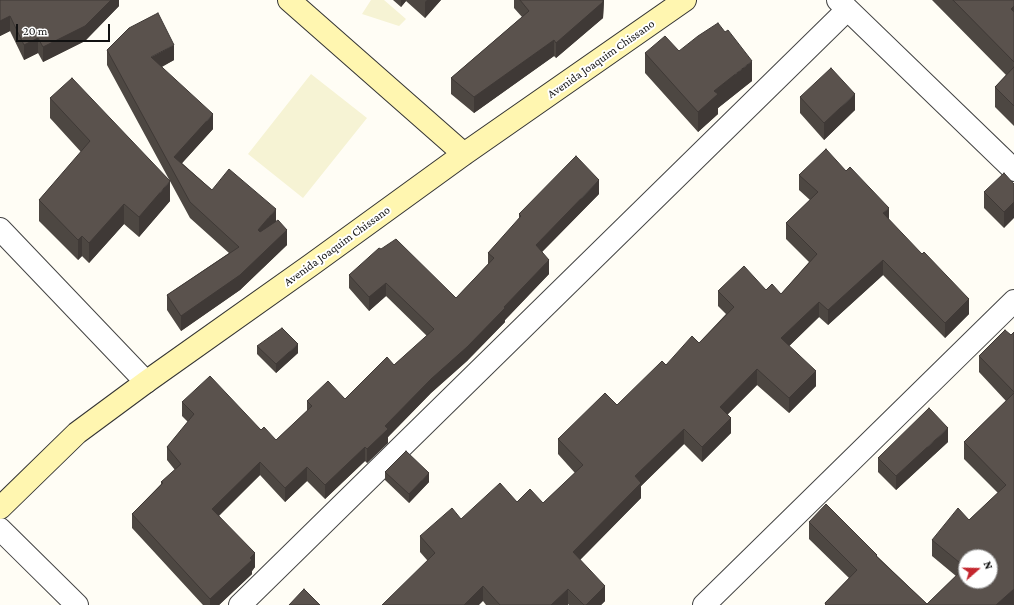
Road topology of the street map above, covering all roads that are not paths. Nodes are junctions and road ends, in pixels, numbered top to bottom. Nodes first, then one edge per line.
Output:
1 (289, 0) edge
2 (686, 0) edge
3 (843, 5) edge
4 (464, 154) junction
5 (1014, 170) edge
6 (0, 229) edge
7 (1014, 301) edge
8 (146, 382) junction
9 (0, 508) edge
10 (0, 529) edge
11 (77, 605) edge
12 (240, 605) edge
13 (704, 605) edge

1 - 4 street
2 - 4 street, Avenida Joaquim Chissano
3 - 5 street
3 - 12 street
4 - 8 street, Avenida Joaquim Chissano
6 - 8 street
7 - 13 street
8 - 9 street, Avenida Joaquim Chissano
10 - 11 street

